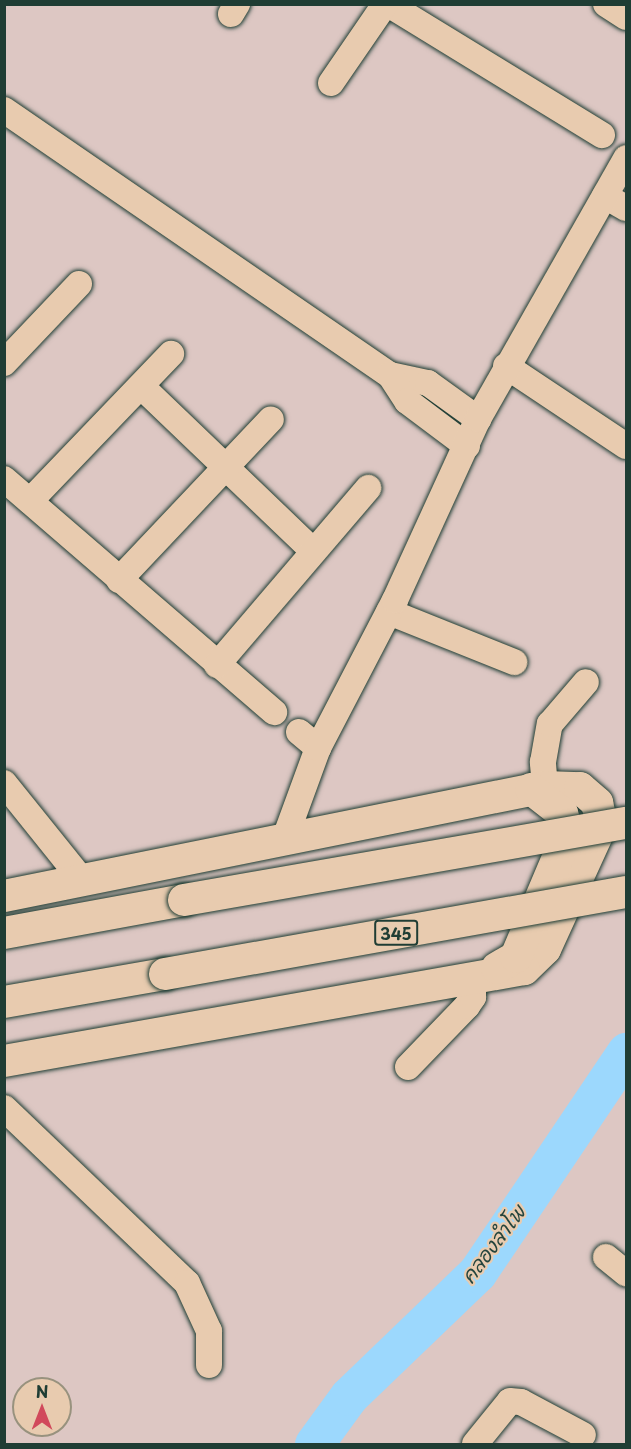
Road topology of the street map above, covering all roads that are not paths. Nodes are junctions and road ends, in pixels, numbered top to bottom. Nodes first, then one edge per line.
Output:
1 (606, 4) edge
2 (397, 7) edge
3 (627, 17) edge
4 (331, 83) dead end
5 (4, 110) edge
6 (602, 135) dead end
7 (627, 158) edge
8 (616, 202) edge
9 (79, 284) dead end
10 (171, 354) dead end
11 (4, 363) edge
12 (506, 366) junction
13 (390, 375) junction
14 (141, 387) junction
15 (271, 419) dead end
16 (478, 419) junction
17 (467, 446) junction
18 (627, 446) edge
19 (226, 466) junction
20 (4, 479) edge
21 (368, 488) dead end
22 (30, 501) junction
23 (313, 551) junction
24 (119, 580) junction
25 (389, 612) junction
26 (514, 662) dead end
27 (217, 665) junction
28 (586, 682) dead end
29 (273, 712) dead end
30 (299, 732) dead end
31 (318, 748) junction
32 (4, 783) edge
33 (538, 788) junction
34 (627, 823) edge
35 (285, 838) junction
36 (82, 880) junction
37 (627, 892) edge
38 (4, 896) edge
39 (4, 933) edge
40 (478, 977) junction
41 (4, 1002) edge
42 (4, 1061) edge
43 (408, 1067) dead end
44 (4, 1108) edge
45 (606, 1257) dead end
46 (627, 1272) edge
47 (209, 1365) dead end
48 (583, 1435) dead end
49 (475, 1444) edge

1 - 3 street
2 - 4 street
2 - 6 street
5 - 13 street
7 - 8 street
8 - 12 street
9 - 11 street
10 - 14 street
12 - 16 street
12 - 18 street
13 - 16 street
13 - 17 street
14 - 19 street
14 - 22 street
15 - 19 street
16 - 17 street
17 - 25 street
19 - 23 street
19 - 24 street
20 - 22 street
21 - 23 street
22 - 24 street
23 - 27 street
24 - 27 street
25 - 26 street
25 - 31 street
27 - 29 street
28 - 33 street
30 - 31 street
31 - 35 street
32 - 36 street
33 - 35 main road
33 - 40 main road
34 - 39 main road, bridge
35 - 36 main road
36 - 38 main road
37 - 41 main road, 345, bridge
40 - 42 main road
40 - 43 street
44 - 47 street
45 - 46 street
48 - 49 street

